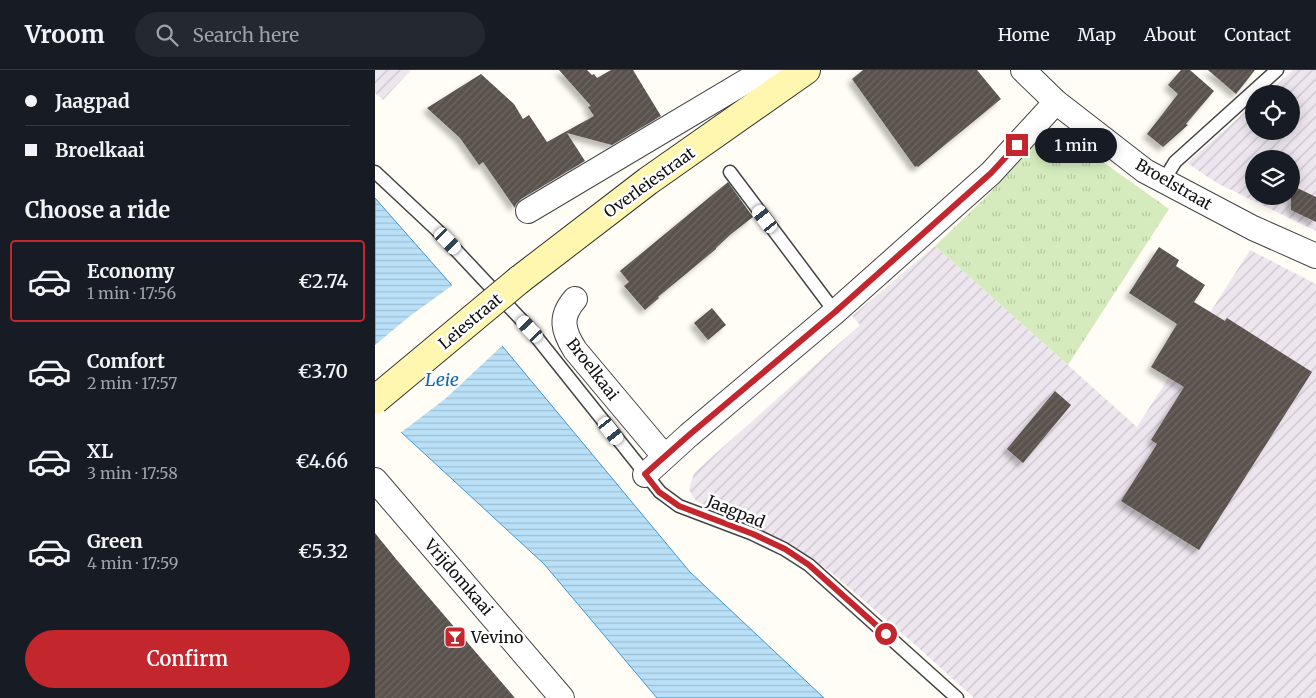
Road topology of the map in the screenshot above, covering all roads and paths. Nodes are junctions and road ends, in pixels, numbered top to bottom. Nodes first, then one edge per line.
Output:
1 (806, 70) edge
2 (1023, 70) edge
3 (1277, 70) edge
4 (782, 87) junction
5 (1056, 102) junction
6 (375, 172) edge
7 (730, 172) dead end
8 (1164, 180) junction
9 (529, 211) dead end
10 (1316, 256) edge
11 (519, 280) joint
12 (575, 299) dead end
13 (835, 312) junction
14 (375, 400) edge
15 (664, 456) junction
16 (645, 474) junction
17 (375, 480) edge
18 (562, 698) edge
19 (957, 698) edge

1 - 4 main road, Overleiestraat
2 - 5 street, Broelstraat
3 - 8 lane
4 - 9 street, Overleiestraat
4 - 11 main road, Overleiestraat
5 - 8 street, Broelstraat
5 - 13 street
6 - 16 lane, Jaagpad
7 - 13 lane
8 - 10 street, Broelstraat
11 - 14 main road, Leiestraat, bridge
12 - 15 street, Broelkaai
13 - 15 street
15 - 16 street
16 - 19 lane, Jaagpad
17 - 18 street, Vrijdomkaai

